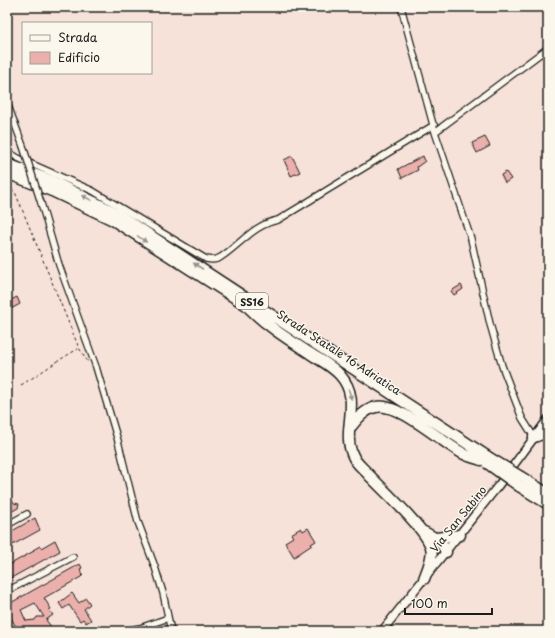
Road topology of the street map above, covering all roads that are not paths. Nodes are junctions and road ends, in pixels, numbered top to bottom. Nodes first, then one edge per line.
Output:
1 (401, 7) edge
2 (548, 48) edge
3 (7, 103) edge
4 (434, 125) junction
5 (435, 132) junction
6 (7, 151) edge
7 (7, 164) edge
8 (7, 173) edge
9 (248, 307) junction
10 (548, 419) edge
11 (350, 428) junction
12 (548, 432) edge
13 (534, 437) junction
14 (485, 460) junction
15 (520, 481) junction
16 (548, 488) edge
17 (548, 494) edge
18 (548, 504) edge
19 (27, 514) dead end
20 (7, 525) edge
21 (460, 535) junction
22 (433, 543) junction
23 (446, 552) junction
24 (73, 557) dead end
25 (424, 579) junction
26 (7, 592) edge
27 (168, 618) junction
28 (123, 631) edge
29 (171, 631) edge
30 (382, 631) edge

1 - 4 street
2 - 5 street
3 - 27 street, bridge
4 - 5 street
4 - 6 street
5 - 13 street
14 -> 7 highway, Strada Statale 16 Adriatica / SS16
8 -> 9 highway, Strada Statale 16 Adriatica / SS16
9 -> 11 highway
9 - 14 highway, Strada Statale 16 Adriatica / SS16
10 - 13 street, Via San Sabino
11 - 14 highway
11 - 22 highway
12 - 13 highway
13 - 21 street, Via San Sabino
14 - 15 highway, Strada Statale 16 Adriatica / SS16, bridge
15 - 16 highway
15 - 17 highway, Strada Statale 16 Adriatica / SS16
15 - 18 highway, Strada Statale 16 Adriatica / SS16
19 - 20 street
21 - 22 highway
21 - 23 street, Via San Sabino
22 - 23 highway
22 - 25 highway
23 - 25 street, Via San Sabino
24 - 26 street
25 - 30 street, Via San Sabino
27 - 28 street
27 - 29 street

